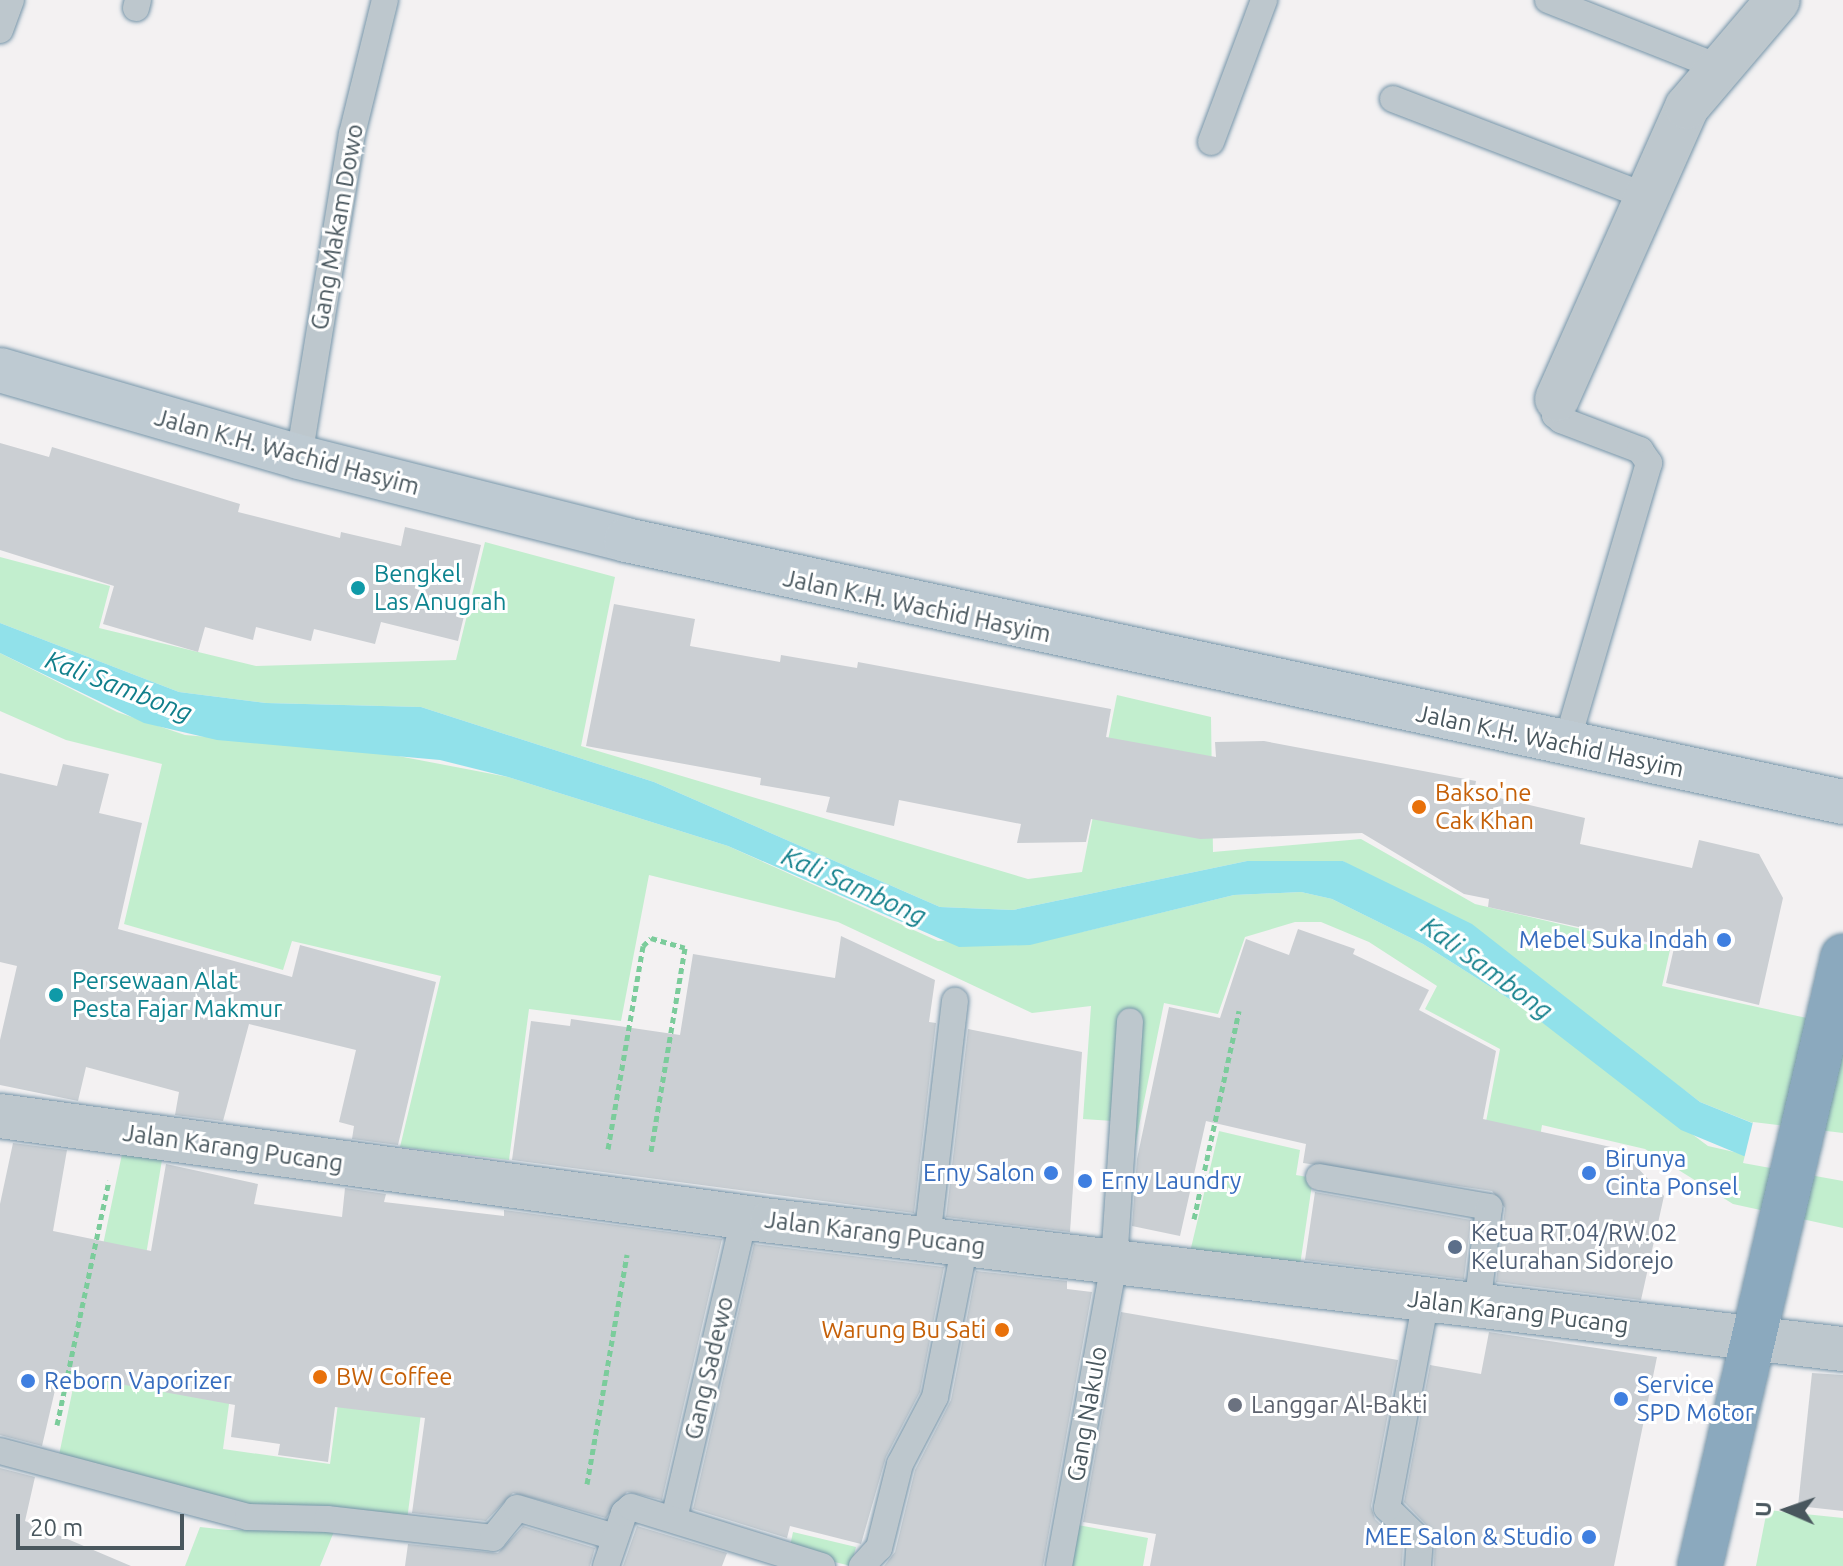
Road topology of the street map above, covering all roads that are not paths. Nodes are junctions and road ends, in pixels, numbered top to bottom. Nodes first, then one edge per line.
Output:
1 (11, 0) edge
2 (385, 0) edge
3 (1264, 0) edge
4 (1548, 0) edge
5 (1778, 0) edge
6 (0, 30) edge
7 (1723, 69) junction
8 (1393, 99) dead end
9 (1211, 142) dead end
10 (1646, 196) junction
11 (0, 370) edge
12 (1557, 399) joint
13 (299, 457) junction
14 (1566, 745) junction
15 (1843, 802) edge
16 (1839, 969) edge
17 (955, 1001) dead end
18 (1130, 1022) dead end
19 (1, 1120) edge
20 (1319, 1177) dead end
21 (744, 1217) junction
22 (946, 1242) junction
23 (1114, 1262) junction
24 (1426, 1300) junction
25 (1477, 1307) junction
26 (1752, 1340) junction
27 (1843, 1349) edge
28 (0, 1451) edge
29 (674, 1519) junction
30 (615, 1537) junction
31 (606, 1566) edge
32 (822, 1566) edge
33 (862, 1566) edge
34 (1059, 1566) edge
35 (1418, 1566) edge
36 (1700, 1566) edge

1 - 6 lane
2 - 13 lane, Gang Makam Dowo
3 - 9 lane
4 - 7 lane
5 - 7 street
7 - 10 street
8 - 10 lane
10 - 12 street
11 - 13 street, Jalan K.H. Wachid Hasyim
12 - 14 lane
13 - 14 street, Jalan K.H. Wachid Hasyim
14 - 15 street, Jalan K.H. Wachid Hasyim
16 - 26 highway
17 - 22 lane
18 - 23 lane, Gang Nakulo
19 - 21 street, Jalan Karang Pucang
20 - 25 lane
21 - 22 street, Jalan Karang Pucang
21 - 29 lane, Gang Sadewo
22 - 23 street, Jalan Karang Pucang
22 - 33 lane
23 - 24 street, Jalan Karang Pucang
23 - 34 lane, Gang Nakulo
24 - 25 street, Jalan Karang Pucang
24 - 35 lane
25 - 26 street, Jalan Karang Pucang
26 - 27 street, Jalan Karang Pucang
26 - 36 highway
28 - 30 lane
29 - 30 lane
29 - 32 lane
30 - 31 lane

